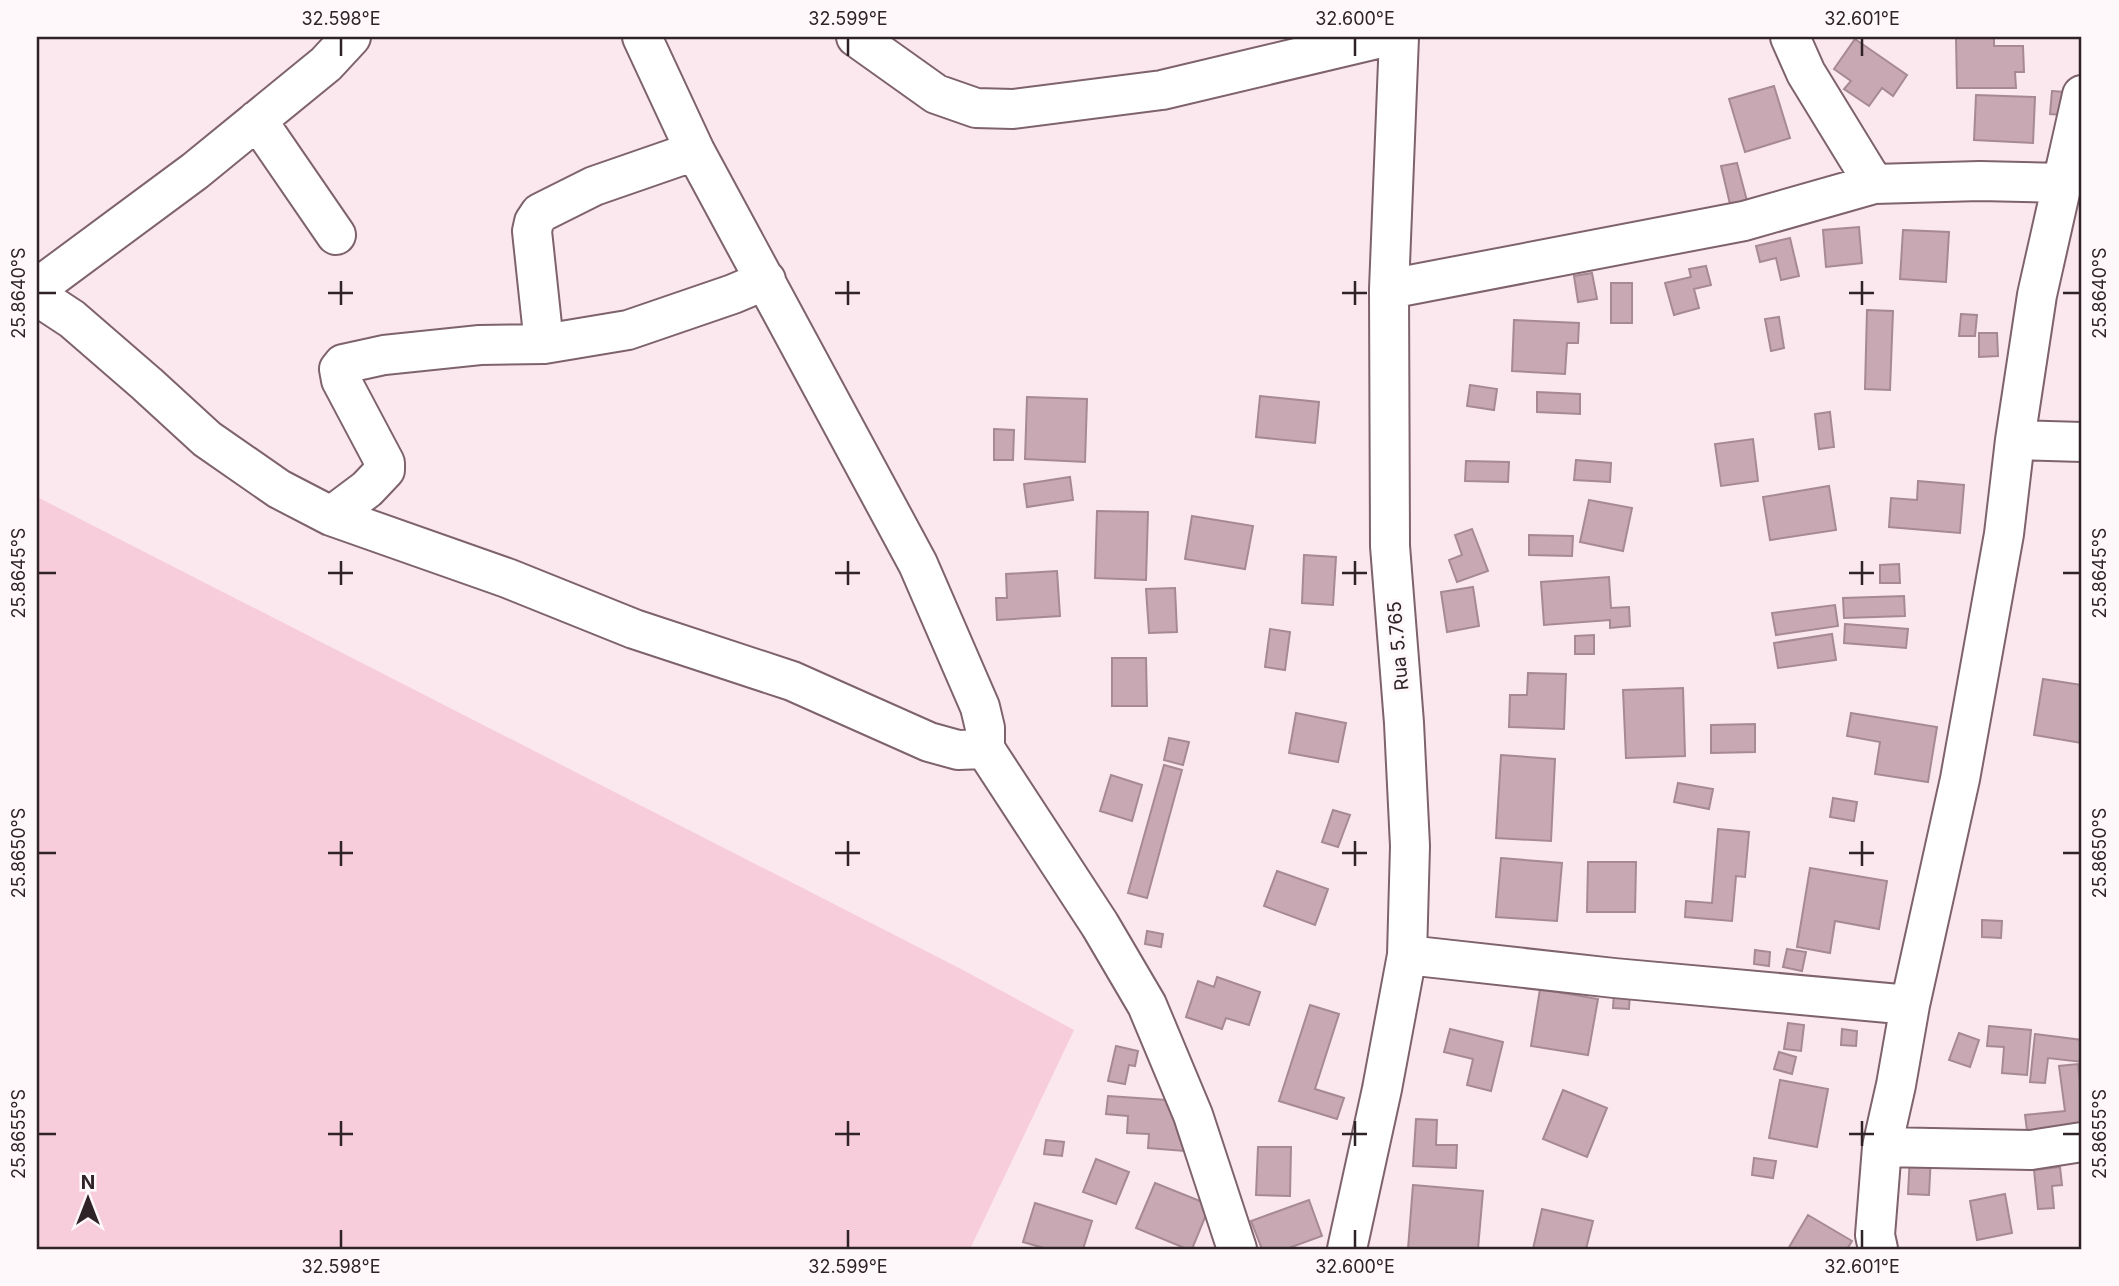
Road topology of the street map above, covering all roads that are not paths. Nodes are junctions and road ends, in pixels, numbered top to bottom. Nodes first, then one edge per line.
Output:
1 (351, 37) edge
2 (642, 37) edge
3 (856, 37) edge
4 (1385, 37) edge
5 (1399, 37) edge
6 (1790, 37) edge
7 (2082, 95) edge
8 (257, 120) junction
9 (695, 151) junction
10 (2063, 183) junction
11 (1874, 184) junction
12 (335, 235) dead end
13 (765, 280) junction
14 (37, 288) edge
15 (1389, 289) junction
16 (37, 296) edge
17 (544, 344) junction
18 (2015, 440) junction
19 (2082, 442) edge
20 (331, 516) junction
21 (985, 749) junction
22 (1407, 955) junction
23 (1910, 1005) junction
24 (2082, 1142) edge
25 (1882, 1147) junction
26 (1237, 1249) edge
27 (1348, 1249) edge
28 (1878, 1249) edge

1 - 8 street
2 - 9 street
3 - 4 street
5 - 15 street, Rua 5.765
6 - 11 street
7 - 10 street
8 - 12 street
8 - 14 street
9 - 13 street
9 - 17 street
10 - 11 street
10 - 18 street
11 - 15 street
13 - 17 street
13 - 21 street
15 - 22 street, Rua 5.765
16 - 20 street
17 - 20 street
18 - 19 street
18 - 23 street
20 - 21 street
21 - 26 street
22 - 23 street
22 - 27 street, Rua 5.765
23 - 25 street
24 - 25 street
25 - 28 street

